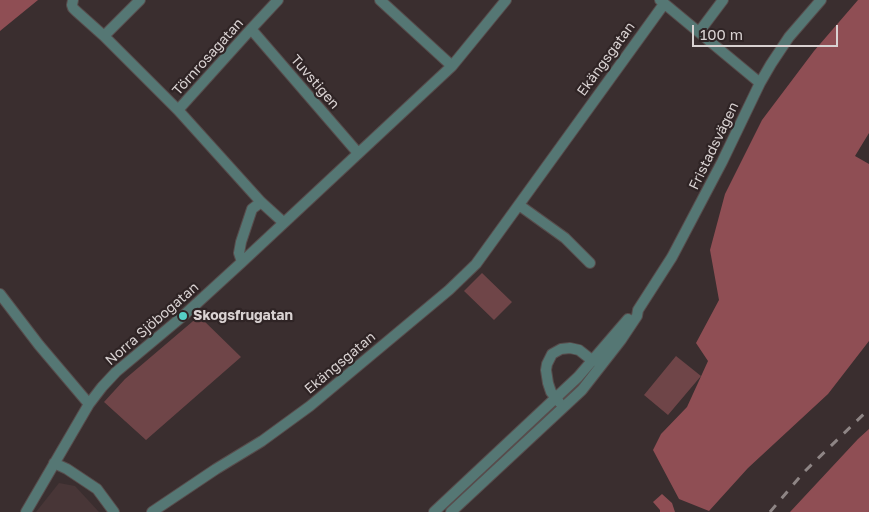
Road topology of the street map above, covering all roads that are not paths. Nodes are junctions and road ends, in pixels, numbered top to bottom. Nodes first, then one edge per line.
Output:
1 (140, 0) edge
2 (278, 0) edge
3 (380, 0) edge
4 (506, 0) edge
5 (723, 0) edge
6 (821, 0) edge
7 (72, 2) edge
8 (662, 2) edge
9 (250, 29) junction
10 (699, 32) junction
11 (104, 36) junction
12 (452, 66) junction
13 (760, 84) junction
14 (178, 110) junction
15 (358, 153) junction
16 (261, 202) junction
17 (519, 205) junction
18 (283, 222) junction
19 (242, 262) junction
20 (590, 263) dead end
21 (0, 294) edge
22 (638, 310) junction
23 (593, 360) junction
24 (556, 399) junction
25 (89, 404) junction
26 (564, 407) junction
27 (54, 462) junction
28 (26, 512) edge
29 (114, 512) edge
30 (152, 512) edge
31 (434, 512) edge
32 (451, 512) edge

1 - 11 street
2 - 9 street, Törnrosagatan
3 - 12 street
4 - 12 street, Norra Sjöbogatan
5 - 10 street
6 - 13 street, Fristadsvägen
7 - 11 street
8 - 10 street
8 - 17 street, Ekängsgatan
9 - 14 street, Törnrosagatan
9 - 15 street, Tuvstigen
10 - 13 street
11 - 14 street
12 - 15 street, Norra Sjöbogatan
13 - 22 street, Fristadsvägen
14 - 16 street
15 - 18 street, Norra Sjöbogatan
16 - 18 street
16 - 19 street
17 - 20 street
17 - 30 street, Ekängsgatan
18 - 19 street, Norra Sjöbogatan
19 - 25 street, Norra Sjöbogatan
21 - 25 street
22 - 23 street, Fristadsvägen
22 - 26 street, Fristadsvägen
23 - 24 street, Fristadsvägen
23 - 24 street
24 - 26 street
24 - 31 street, Fristadsvägen
25 - 27 street, Norra Sjöbogatan
26 - 32 street, Fristadsvägen
27 - 28 street, Norra Sjöbogatan
27 - 29 street

